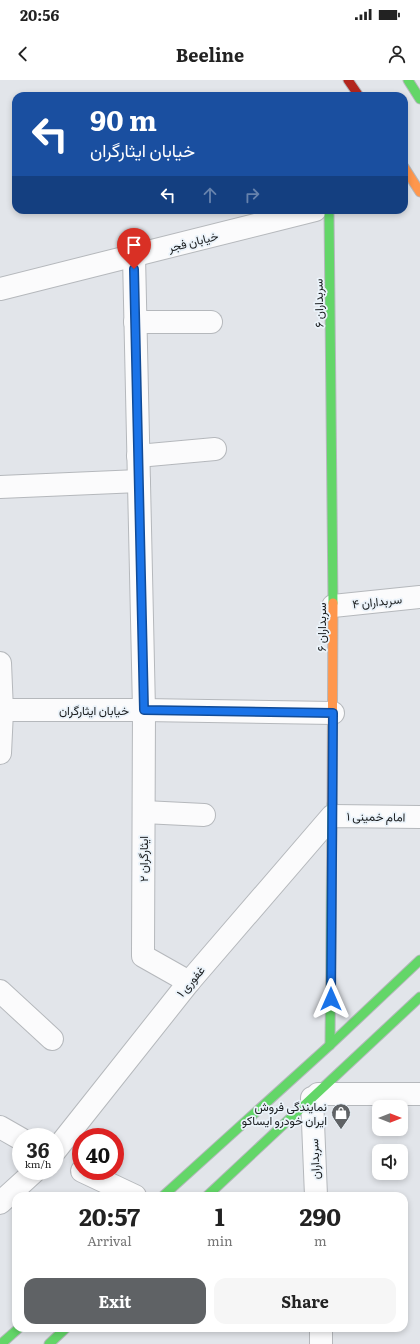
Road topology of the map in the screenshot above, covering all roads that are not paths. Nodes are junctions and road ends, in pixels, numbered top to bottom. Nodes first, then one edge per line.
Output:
1 (348, 80) edge
2 (408, 80) edge
3 (356, 92) edge
4 (420, 99) edge
5 (408, 173) edge
6 (420, 192) edge
7 (299, 214) edge
8 (328, 214) edge
9 (134, 256) junction
10 (0, 289) edge
11 (135, 322) junction
12 (211, 322) dead end
13 (215, 449) dead end
14 (138, 456) junction
15 (139, 481) junction
16 (0, 487) edge
17 (420, 597) edge
18 (333, 606) junction
19 (0, 663) edge
20 (1, 710) edge
21 (144, 710) junction
22 (333, 713) junction
23 (0, 753) edge
24 (144, 812) junction
25 (204, 815) dead end
26 (332, 816) junction
27 (420, 817) edge
28 (420, 960) edge
29 (188, 982) junction
30 (0, 991) edge
31 (420, 998) edge
32 (52, 1039) dead end
33 (330, 1045) junction
34 (420, 1094) edge
35 (315, 1096) junction
36 (0, 1127) edge
37 (12, 1134) edge
38 (64, 1140) edge
39 (25, 1180) edge
40 (100, 1180) edge
41 (12, 1192) edge
42 (12, 1192) edge
43 (126, 1192) edge
44 (167, 1192) edge
45 (211, 1192) edge
46 (316, 1192) edge
47 (0, 1203) edge
48 (14, 1332) edge
49 (62, 1332) edge
50 (320, 1332) edge
51 (1, 1344) edge
52 (49, 1344) edge
53 (321, 1344) edge

1 - 3 street
2 - 4 street
5 - 6 street
7 - 9 street, خیابان فجر
8 - 18 street, سربداران ۶
9 - 10 street, خیابان فجر
9 - 11 street, ایثارگران ۲
11 - 12 street
11 - 14 street, ایثارگران ۲
13 - 14 street
14 - 15 street, ایثارگران ۲
15 - 16 street
15 - 21 street, ایثارگران ۲
17 - 18 street, سربداران ۴
18 - 22 street, سربداران ۶
19 - 20 street
20 - 21 street, خیابان ایثارگران
20 - 23 street
21 - 22 street, خیابان ایثارگران
21 - 24 street, ایثارگران ۲
22 - 26 street, سربداران ۶
24 - 25 street
24 - 29 street, ایثارگران ۲
26 - 27 street, امام خمینی ۱
26 - 29 street, غفوری ۱
26 - 33 street, سربداران ۶
28 - 33 street
29 - 38 street, غفوری ۱
30 - 32 street
31 - 35 street
33 - 44 street
34 - 35 street
35 - 45 street
35 - 46 street, سربداران
36 - 37 street
39 - 41 street
40 - 43 street
42 - 47 street
48 - 51 street
49 - 52 street
50 - 53 street

